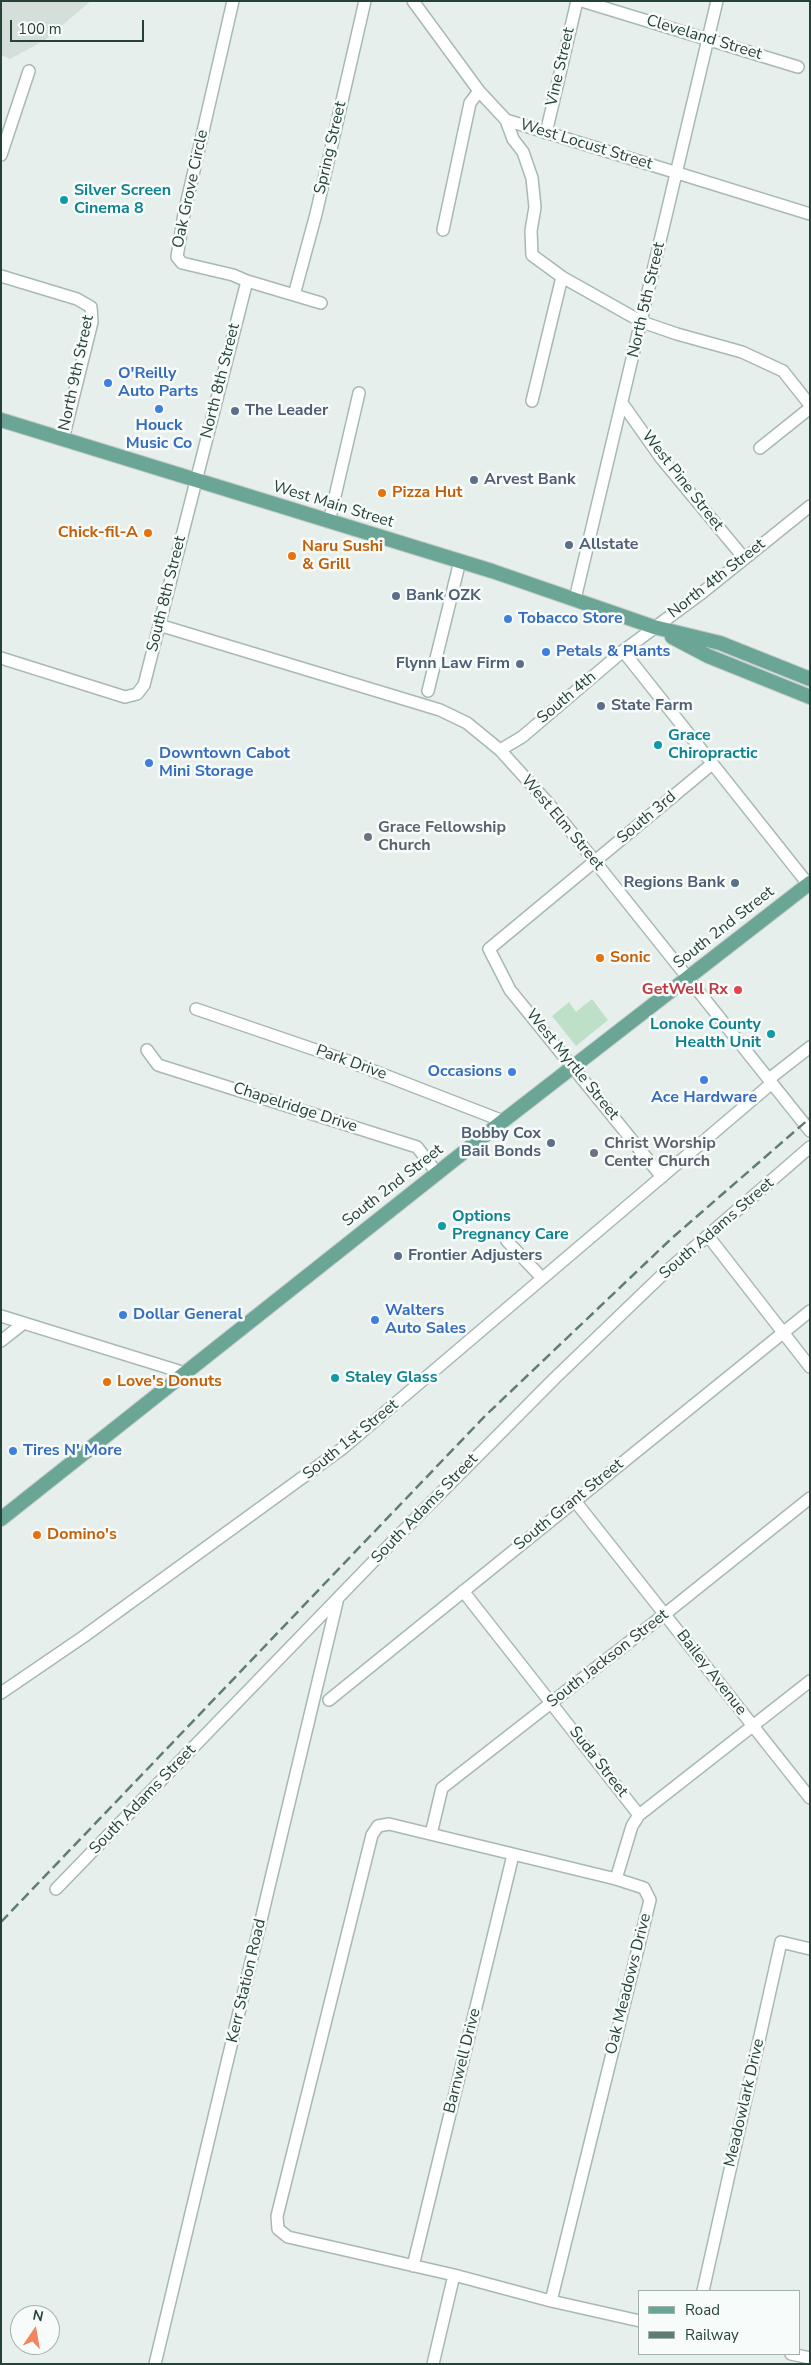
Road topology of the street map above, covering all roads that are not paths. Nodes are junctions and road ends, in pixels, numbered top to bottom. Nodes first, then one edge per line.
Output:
1 (234, 1) edge
2 (365, 1) edge
3 (413, 1) edge
4 (577, 1) edge
5 (582, 1) edge
6 (717, 1) edge
7 (709, 40) junction
8 (798, 67) dead end
9 (29, 71) dead end
10 (479, 91) junction
11 (506, 120) junction
12 (546, 133) junction
13 (1, 154) edge
14 (677, 173) junction
15 (810, 214) edge
16 (443, 230) dead end
17 (1, 276) edge
18 (562, 277) junction
19 (246, 281) junction
20 (294, 295) junction
21 (321, 303) dead end
22 (642, 322) junction
23 (359, 393) dead end
24 (532, 401) dead end
25 (622, 403) junction
26 (810, 406) edge
27 (1, 420) edge
28 (63, 439) junction
29 (760, 448) dead end
30 (195, 480) junction
31 (810, 506) edge
32 (329, 522) junction
33 (744, 558) junction
34 (460, 561) junction
35 (575, 599) junction
36 (159, 625) junction
37 (654, 627) junction
38 (623, 651) junction
39 (1, 658) edge
40 (810, 679) edge
41 (428, 691) dead end
42 (810, 697) edge
43 (500, 750) junction
44 (712, 764) junction
45 (594, 862) junction
46 (809, 883) edge
47 (488, 949) joint
48 (689, 978) junction
49 (196, 1010) dead end
50 (810, 1047) edge
51 (147, 1050) dead end
52 (574, 1066) junction
53 (771, 1081) junction
54 (503, 1121) junction
55 (810, 1131) edge
56 (810, 1147) edge
57 (438, 1173) junction
58 (662, 1177) junction
59 (708, 1236) junction
60 (507, 1241) dead end
61 (542, 1278) junction
62 (810, 1311) edge
63 (1, 1316) edge
64 (24, 1323) junction
65 (782, 1333) junction
66 (1, 1341) edge
67 (810, 1367) edge
68 (185, 1372) junction
69 (810, 1498) edge
70 (576, 1500) junction
71 (1, 1519) edge
72 (463, 1591) junction
73 (339, 1598) junction
74 (665, 1614) junction
75 (810, 1681) edge
76 (1, 1693) edge
77 (329, 1700) dead end
78 (552, 1702) junction
79 (752, 1726) junction
80 (810, 1798) edge
81 (639, 1815) junction
82 (431, 1834) junction
83 (513, 1855) junction
84 (616, 1879) junction
85 (56, 1889) dead end
86 (810, 1949) edge
87 (413, 2266) junction
88 (454, 2275) junction
89 (703, 2290) edge
90 (551, 2301) junction
91 (638, 2321) edge
92 (796, 2355) edge
93 (810, 2358) edge
94 (155, 2364) edge
95 (433, 2364) edge

1 - 19 street, Oak Grove Circle
2 - 20 street, Spring Street
3 - 10 street, West Locust Street
4 - 12 street, Vine Street
5 - 7 street, Cleveland Street
6 - 7 street, North 5th Street
7 - 8 street, Cleveland Street
7 - 14 street, North 5th Street
9 - 13 street
10 - 11 street, West Locust Street
10 - 16 street
11 - 12 street, West Locust Street
11 - 18 street
12 - 14 street, West Locust Street
14 - 15 street, West Locust Street
14 - 22 street, North 5th Street
17 - 28 street, North 9th Street
18 - 22 street
18 - 24 street
19 - 20 street, Oak Grove Circle
19 - 30 street, North 8th Street
20 - 21 street, Oak Grove Circle
22 - 25 street, North 5th Street
22 - 26 street
23 - 32 street
25 - 33 street, West Pine Street
25 - 35 street, North 5th Street
26 - 29 street
27 - 28 main road, West Main Street
28 - 30 main road, West Main Street
30 - 32 main road, West Main Street
30 - 36 street, South 8th Street
31 - 33 street, North 4th Street
32 - 34 main road, West Main Street
33 - 37 street, North 4th Street
34 - 35 main road, West Main Street
34 - 41 street
35 - 37 main road, West Main Street
36 - 39 street, South 8th Street
36 - 43 street, West Elm Street
37 - 38 street, North 4th Street
37 - 40 main road, West Main Street
37 - 42 main road, West Main Street
38 - 43 street, South 4th
38 - 44 street
43 - 45 street, West Elm Street
44 - 45 street, South 3rd
44 - 46 street
45 - 47 street, South 3rd
45 - 48 street, West Elm Street
46 - 48 main road, South 2nd Street
47 - 52 street, West Myrtle Street
48 - 52 main road, South 2nd Street
48 - 53 street, West Elm Street
49 - 54 street, Park Drive
50 - 53 street, South 1st Street
51 - 57 street, Chapelridge Drive
52 - 54 main road, South 2nd Street
52 - 58 street, West Myrtle Street
53 - 55 street, West Elm Street
53 - 58 street, South 1st Street
54 - 57 main road, South 2nd Street
56 - 59 street, South Adams Street
57 - 68 main road, South 2nd Street
58 - 61 street, South 1st Street
59 - 65 street
59 - 73 street, South Adams Street
60 - 61 street
61 - 76 street, South 1st Street
62 - 65 street, South Grant Street
63 - 64 street
64 - 66 street
64 - 68 street
65 - 67 street
65 - 70 street, South Grant Street
68 - 71 main road, South 2nd Street
69 - 74 street, South Jackson Street
70 - 72 street, South Grant Street
70 - 74 street, Bailey Avenue
72 - 77 street, South Grant Street
72 - 78 street, Suda Street
73 - 85 street, South Adams Street
73 - 94 street, Kerr Station Road
74 - 78 street, South Jackson Street
74 - 79 street, Bailey Avenue
75 - 79 street
78 - 81 street, Suda Street
78 - 82 street, South Jackson Street
79 - 80 street, Bailey Avenue
79 - 81 street
81 - 84 street
82 - 83 street, Oak Meadows Drive
82 - 87 street, Oak Meadows Drive
83 - 84 street, Oak Meadows Drive
83 - 87 street, Barnwell Drive
84 - 90 street, Oak Meadows Drive
86 - 89 street, Meadowlark Drive
87 - 88 street, Oak Meadows Drive
88 - 90 street, Oak Meadows Drive
88 - 95 street
90 - 91 street
92 - 93 street

